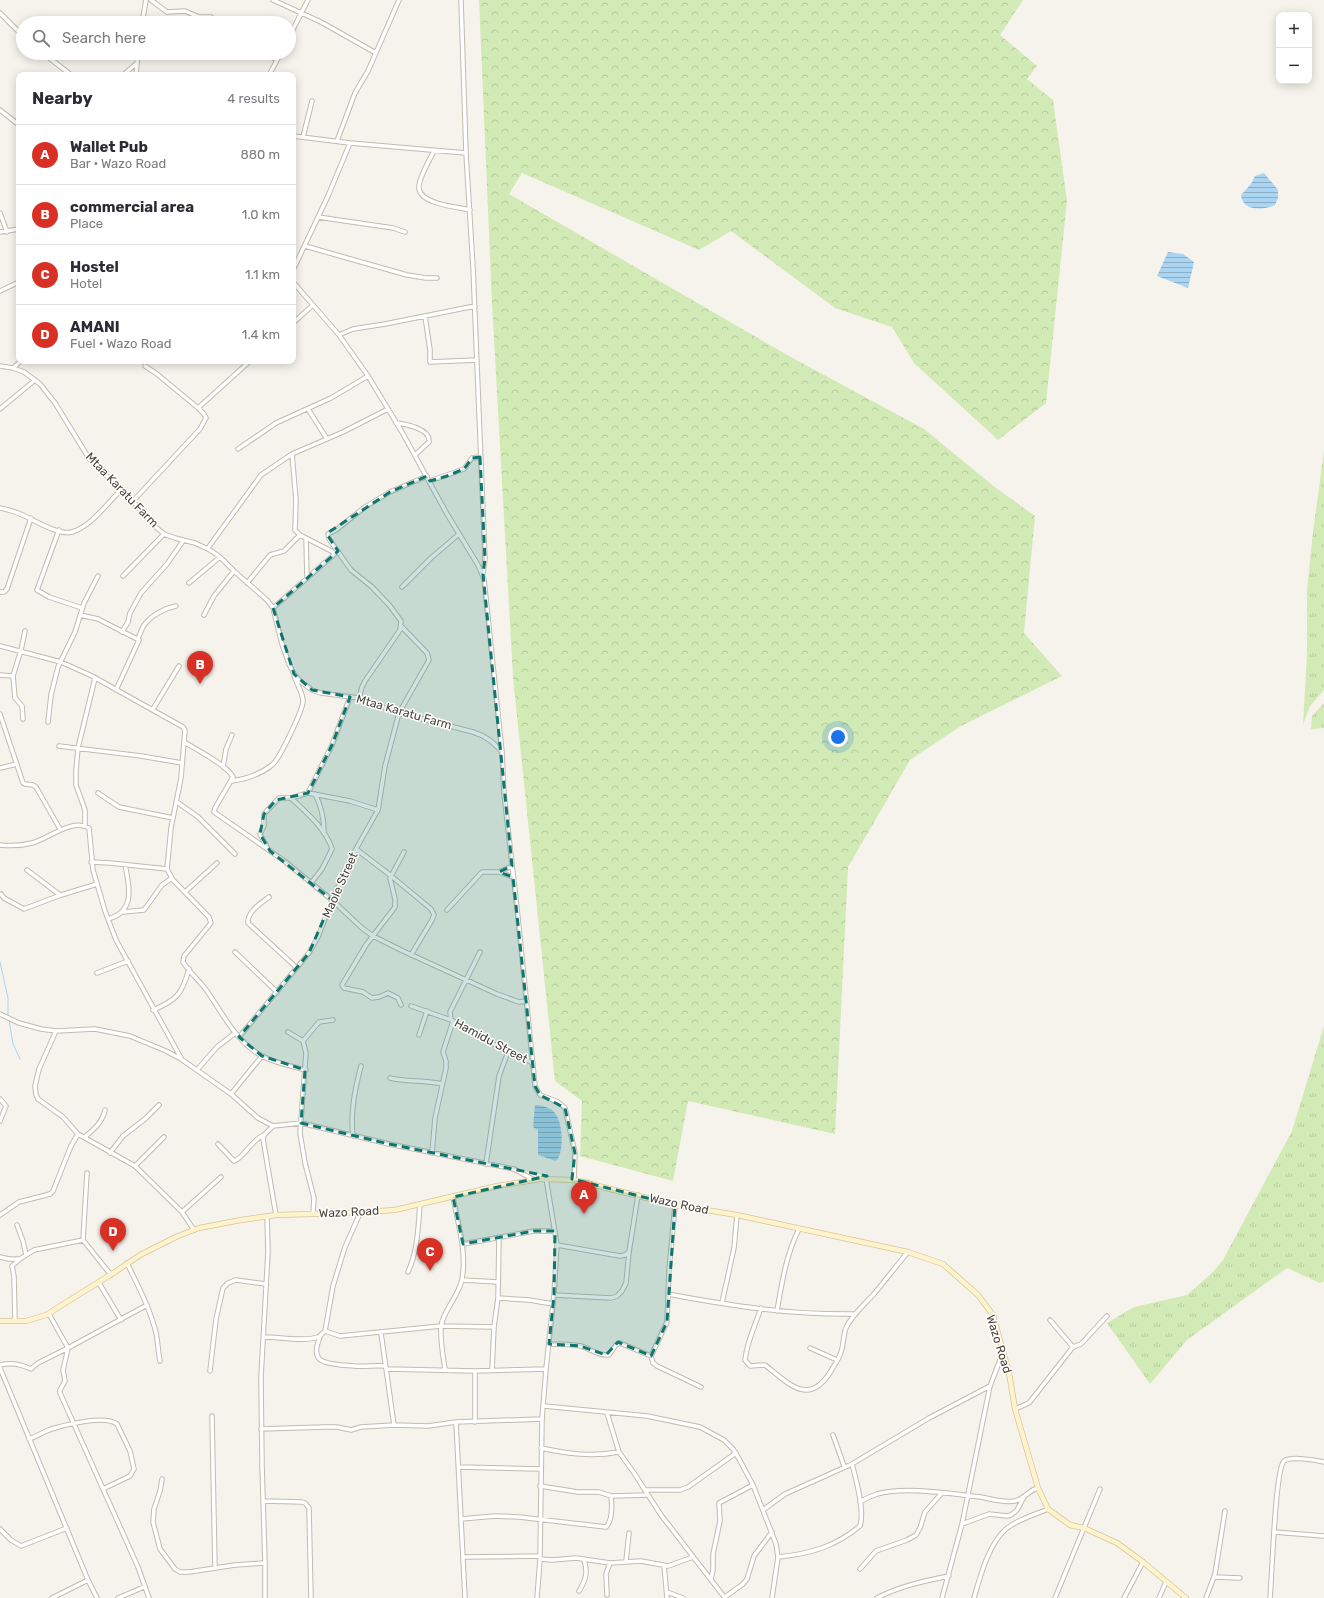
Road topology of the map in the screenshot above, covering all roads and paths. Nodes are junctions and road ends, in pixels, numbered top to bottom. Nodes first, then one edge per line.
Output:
1 (146, 0) edge
2 (151, 0) edge
3 (273, 0) edge
4 (308, 0) edge
5 (399, 0) edge
6 (461, 0) edge
7 (0, 13) edge
8 (301, 13) junction
9 (143, 16) edge
10 (197, 16) edge
11 (296, 23) edge
12 (16, 29) edge
13 (376, 53) junction
14 (52, 60) edge
15 (137, 60) edge
16 (277, 60) edge
17 (137, 63) junction
18 (67, 72) edge
19 (126, 72) edge
20 (136, 72) edge
21 (271, 72) edge
22 (312, 101) dead end
23 (0, 110) edge
24 (16, 123) edge
25 (296, 136) edge
26 (303, 137) junction
27 (337, 141) junction
28 (350, 143) junction
29 (434, 151) junction
30 (466, 153) junction
31 (470, 210) junction
32 (0, 213) edge
33 (318, 217) junction
34 (16, 230) edge
35 (0, 232) edge
36 (7, 232) junction
37 (405, 232) dead end
38 (305, 246) junction
39 (296, 264) edge
40 (437, 278) dead end
41 (16, 283) edge
42 (296, 285) edge
43 (0, 291) edge
44 (313, 305) junction
45 (475, 306) junction
46 (425, 316) junction
47 (296, 320) edge
48 (339, 335) junction
49 (477, 360) junction
50 (18, 364) edge
51 (247, 364) edge
52 (0, 366) edge
53 (145, 366) dead end
54 (13, 368) junction
55 (368, 376) junction
56 (35, 380) junction
57 (198, 408) junction
58 (0, 409) edge
59 (308, 409) junction
60 (388, 409) junction
61 (396, 422) junction
62 (327, 439) junction
63 (238, 449) dead end
64 (292, 454) junction
65 (415, 455) junction
66 (480, 457) junction
67 (427, 476) junction
68 (430, 481) junction
69 (121, 490) junction
70 (133, 501) junction
71 (0, 508) edge
72 (31, 518) junction
73 (59, 530) junction
74 (164, 534) junction
75 (459, 534) junction
76 (300, 535) junction
77 (306, 538) junction
78 (183, 541) junction
79 (208, 548) junction
80 (337, 552) junction
81 (220, 557) junction
82 (234, 571) junction
83 (483, 574) junction
84 (98, 576) dead end
85 (123, 576) dead end
86 (307, 578) junction
87 (189, 583) dead end
88 (247, 583) junction
89 (402, 587) dead end
90 (0, 592) edge
91 (176, 606) dead end
92 (82, 608) junction
93 (273, 608) junction
94 (80, 615) junction
95 (204, 615) dead end
96 (402, 626) junction
97 (25, 631) dead end
98 (122, 632) junction
99 (138, 638) junction
100 (0, 646) edge
101 (21, 650) junction
102 (61, 662) junction
103 (179, 666) dead end
104 (294, 674) junction
105 (0, 675) edge
106 (13, 676) junction
107 (96, 678) junction
108 (116, 690) junction
109 (350, 697) junction
110 (359, 698) junction
111 (153, 709) junction
112 (399, 713) junction
113 (0, 714) edge
114 (23, 718) dead end
115 (48, 722) dead end
116 (232, 735) dead end
117 (184, 742) junction
118 (59, 746) dead end
119 (78, 748) junction
120 (502, 752) junction
121 (182, 763) junction
122 (17, 764) junction
123 (223, 767) junction
124 (0, 768) edge
125 (232, 781) junction
126 (98, 793) dead end
127 (308, 793) junction
128 (315, 794) junction
129 (291, 798) junction
130 (177, 802) junction
131 (378, 810) junction
132 (173, 818) junction
133 (86, 826) junction
134 (60, 830) junction
135 (324, 834) junction
136 (0, 844) edge
137 (356, 849) junction
138 (270, 851) junction
139 (404, 852) dead end
140 (235, 854) dead end
141 (91, 862) junction
142 (217, 863) dead end
143 (125, 865) junction
144 (512, 866) junction
145 (167, 869) junction
146 (27, 870) dead end
147 (499, 872) junction
148 (390, 875) junction
149 (513, 877) junction
150 (172, 878) junction
151 (311, 883) junction
152 (97, 884) junction
153 (185, 892) junction
154 (1, 894) dead end
155 (60, 895) junction
156 (269, 897) dead end
157 (332, 900) junction
158 (447, 910) dead end
159 (123, 912) junction
160 (108, 919) junction
161 (373, 936) junction
162 (235, 952) dead end
163 (480, 952) dead end
164 (411, 955) junction
165 (128, 961) junction
166 (297, 968) junction
167 (189, 969) junction
168 (97, 973) dead end
169 (466, 980) junction
170 (277, 992) junction
171 (527, 1001) junction
172 (401, 1005) dead end
173 (412, 1006) dead end
174 (153, 1010) junction
175 (427, 1011) junction
176 (0, 1014) edge
177 (333, 1020) dead end
178 (452, 1021) junction
179 (56, 1031) junction
180 (288, 1032) dead end
181 (235, 1033) junction
182 (419, 1035) dead end
183 (239, 1037) junction
184 (303, 1041) junction
185 (508, 1052) junction
186 (262, 1056) junction
187 (181, 1059) junction
188 (533, 1063) junction
189 (361, 1066) dead end
190 (197, 1070) junction
191 (306, 1070) junction
192 (390, 1078) dead end
193 (442, 1084) junction
194 (231, 1094) junction
195 (0, 1099) edge
196 (159, 1106) dead end
197 (105, 1110) dead end
198 (0, 1120) edge
199 (301, 1122) junction
200 (273, 1126) junction
201 (78, 1134) junction
202 (264, 1135) junction
203 (353, 1136) junction
204 (85, 1137) junction
205 (164, 1137) dead end
206 (218, 1144) dead end
207 (110, 1153) junction
208 (432, 1153) junction
209 (486, 1164) junction
210 (135, 1166) junction
211 (87, 1173) dead end
212 (221, 1177) dead end
213 (546, 1178) junction
214 (534, 1180) junction
215 (574, 1180) junction
216 (638, 1195) junction
217 (453, 1197) junction
218 (420, 1204) junction
219 (675, 1205) junction
220 (361, 1211) junction
221 (182, 1212) junction
222 (314, 1214) junction
223 (0, 1215) edge
224 (737, 1215) junction
225 (267, 1216) junction
226 (276, 1216) junction
227 (17, 1224) dead end
228 (799, 1229) junction
229 (194, 1230) junction
230 (555, 1231) junction
231 (499, 1237) junction
232 (83, 1240) junction
233 (462, 1244) junction
234 (556, 1245) junction
235 (629, 1252) junction
236 (908, 1252) junction
237 (26, 1255) junction
238 (0, 1257) edge
239 (20, 1259) junction
240 (127, 1263) junction
241 (408, 1272) dead end
242 (111, 1275) junction
243 (462, 1280) junction
244 (498, 1282) junction
245 (99, 1283) junction
246 (266, 1284) junction
247 (668, 1294) junction
248 (554, 1295) junction
249 (498, 1298) junction
250 (722, 1303) junction
251 (553, 1304) junction
252 (147, 1305) junction
253 (761, 1308) junction
254 (777, 1310) junction
255 (49, 1314) junction
256 (856, 1314) junction
257 (1107, 1316) dead end
258 (121, 1320) junction
259 (1050, 1320) dead end
260 (0, 1321) edge
261 (15, 1321) junction
262 (441, 1326) junction
263 (494, 1328) junction
264 (325, 1331) junction
265 (381, 1333) junction
266 (264, 1337) junction
267 (320, 1337) junction
268 (549, 1344) junction
269 (1073, 1347) junction
270 (68, 1348) junction
271 (810, 1348) dead end
272 (1003, 1352) junction
273 (651, 1356) junction
274 (837, 1360) junction
275 (160, 1361) dead end
276 (0, 1365) edge
277 (386, 1367) junction
278 (0, 1368) edge
279 (445, 1369) junction
280 (546, 1369) junction
281 (492, 1370) junction
282 (210, 1371) dead end
283 (475, 1371) junction
284 (990, 1386) junction
285 (701, 1387) dead end
286 (544, 1406) junction
287 (1015, 1409) junction
288 (607, 1413) junction
289 (212, 1416) dead end
290 (542, 1419) junction
291 (456, 1422) junction
292 (474, 1422) junction
293 (74, 1424) junction
294 (394, 1425) junction
295 (261, 1429) junction
296 (833, 1435) dead end
297 (29, 1439) junction
298 (541, 1448) junction
299 (619, 1452) junction
300 (736, 1453) junction
301 (1324, 1462) edge
302 (852, 1464) junction
303 (844, 1466) junction
304 (459, 1467) junction
305 (540, 1469) junction
306 (162, 1479) dead end
307 (753, 1485) junction
308 (540, 1486) junction
309 (1038, 1488) junction
310 (103, 1489) junction
311 (1100, 1489) dead end
312 (645, 1490) junction
313 (941, 1494) junction
314 (647, 1495) junction
315 (611, 1496) junction
316 (968, 1497) junction
317 (1024, 1497) junction
318 (264, 1501) junction
319 (860, 1502) junction
320 (1048, 1508) junction
321 (763, 1510) junction
322 (1225, 1511) dead end
323 (461, 1519) junction
324 (540, 1519) junction
325 (962, 1524) junction
326 (0, 1528) edge
327 (67, 1528) junction
328 (1084, 1528) junction
329 (772, 1532) junction
330 (1274, 1532) junction
331 (629, 1533) dead end
332 (1324, 1536) edge
333 (463, 1557) junction
334 (693, 1557) junction
335 (778, 1557) junction
336 (540, 1558) junction
337 (584, 1560) junction
338 (626, 1561) junction
339 (610, 1562) junction
340 (1143, 1562) junction
341 (265, 1563) junction
342 (664, 1565) junction
343 (214, 1568) junction
344 (860, 1569) dead end
345 (949, 1576) junction
346 (1214, 1577) junction
347 (1240, 1578) dead end
348 (711, 1579) junction
349 (88, 1580) junction
350 (1166, 1582) junction
351 (144, 1587) junction
352 (580, 1591) dead end
353 (668, 1592) junction
354 (607, 1596) dead end
355 (52, 1598) edge
356 (97, 1598) edge
357 (118, 1598) edge
358 (149, 1598) edge
359 (265, 1598) edge
360 (311, 1598) edge
361 (465, 1598) edge
362 (537, 1598) edge
363 (668, 1598) edge
364 (684, 1598) edge
365 (725, 1598) edge
366 (772, 1598) edge
367 (877, 1598) edge
368 (942, 1598) edge
369 (974, 1598) edge
370 (1056, 1598) edge
371 (1124, 1598) edge
372 (1159, 1598) edge
373 (1186, 1598) edge
374 (1206, 1598) edge
375 (1270, 1598) edge

1 - 9 street
2 - 10 street
3 - 8 street
4 - 8 street
5 - 13 street
6 - 30 street
7 - 12 street
8 - 11 street
8 - 13 street
13 - 27 street
14 - 18 street
15 - 17 street
16 - 21 street
17 - 19 street
17 - 20 street
22 - 26 street
23 - 24 street
25 - 26 street
26 - 27 street
27 - 28 street
28 - 29 street
28 - 33 street
29 - 30 street
29 - 31 street
30 - 31 street
31 - 45 street
32 - 36 street
33 - 37 street
33 - 38 street
34 - 36 street
35 - 36 street
38 - 39 street
38 - 40 street
41 - 43 street
42 - 44 street
44 - 47 street
44 - 48 street
45 - 46 street
45 - 49 street
46 - 48 street
46 - 49 street
48 - 55 street
49 - 66 street
50 - 54 street
51 - 57 street
52 - 54 street, Mtaa Karatu Farm
53 - 57 street
54 - 56 street, Mtaa Karatu Farm
55 - 59 street
55 - 60 street
56 - 58 street
56 - 69 street, Mtaa Karatu Farm
57 - 70 street
59 - 62 street
59 - 63 street
60 - 61 street
60 - 62 street
61 - 65 street
61 - 65 street
62 - 64 street
64 - 76 street
64 - 79 street
65 - 67 street
66 - 68 street
66 - 83 street
67 - 68 street
67 - 80 street
68 - 75 street
69 - 70 street, Mtaa Karatu Farm
69 - 73 street
70 - 74 street, Mtaa Karatu Farm
71 - 72 street
72 - 73 street
72 - 90 street
73 - 92 street
74 - 78 street, Mtaa Karatu Farm
74 - 85 street
75 - 83 street
75 - 89 street
76 - 77 street
76 - 88 street
77 - 80 street
77 - 86 street
78 - 79 street, Mtaa Karatu Farm
78 - 98 street
79 - 81 street, Mtaa Karatu Farm
80 - 86 street
80 - 96 street
81 - 82 street, Mtaa Karatu Farm
81 - 87 street
82 - 88 street, Mtaa Karatu Farm
82 - 95 street
83 - 120 street
84 - 92 street
86 - 93 street
88 - 93 street, Mtaa Karatu Farm
91 - 99 street
92 - 94 street
93 - 104 street, Mtaa Karatu Farm
94 - 98 street
94 - 102 street
96 - 110 street
96 - 112 street, Maole Street
97 - 101 street
98 - 99 street
99 - 108 street
100 - 101 street
101 - 102 street
101 - 106 street
102 - 107 street
102 - 115 street
103 - 111 street
104 - 109 street, Mtaa Karatu Farm
104 - 125 street
105 - 106 street
106 - 114 street
107 - 108 street
107 - 119 street
108 - 111 street
109 - 110 street, Mtaa Karatu Farm
109 - 127 street
110 - 112 street, Mtaa Karatu Farm
111 - 117 street
112 - 120 street, Mtaa Karatu Farm
112 - 131 street, Maole Street
113 - 122 street
116 - 123 street
117 - 121 street
117 - 123 street
118 - 119 street
119 - 121 street
119 - 133 street
120 - 144 street
121 - 130 street
122 - 124 street
122 - 134 street
123 - 125 street
125 - 138 street
126 - 132 street
127 - 128 street
127 - 129 street
128 - 131 street
128 - 135 street
129 - 135 street
129 - 138 street
130 - 132 street
130 - 140 street
131 - 137 street, Maole Street
132 - 145 street
133 - 134 street
133 - 141 street
134 - 136 street
135 - 151 street
137 - 148 street
137 - 157 street, Maole Street
138 - 151 street
139 - 148 street
141 - 143 street
141 - 152 street
142 - 153 street
143 - 145 street
143 - 159 street
144 - 147 street
144 - 149 street
145 - 150 street
146 - 155 street
147 - 149 street
147 - 158 street
148 - 161 street
148 - 164 street
149 - 171 street
150 - 153 street
150 - 159 street
151 - 157 street
152 - 155 street
152 - 160 street
153 - 167 street
154 - 155 street
156 - 166 street
157 - 161 street
157 - 166 street, Maole Street
159 - 160 street
160 - 165 street
161 - 164 street
161 - 172 street
162 - 170 street
163 - 169 street, Hamidu Street
164 - 169 street
165 - 168 street
165 - 174 street
166 - 170 street, Maole Street
167 - 174 street
167 - 181 street
169 - 171 street
169 - 178 street, Hamidu Street
170 - 183 street, Maole Street
171 - 188 street
173 - 175 street
174 - 187 street
175 - 178 street
175 - 182 street
176 - 179 street
177 - 184 street
178 - 185 street, Hamidu Street
178 - 193 street
179 - 187 street
179 - 201 street
180 - 184 street
181 - 183 street
181 - 190 street
183 - 186 street
184 - 191 street
185 - 188 street, Hamidu Street
185 - 209 street
186 - 191 street
186 - 194 street
187 - 190 street
188 - 215 street
189 - 203 street
190 - 194 street
191 - 199 street
192 - 193 street
193 - 208 street
194 - 200 street
195 - 198 street
196 - 207 street
197 - 204 street
199 - 200 street
199 - 203 street
199 - 222 street
200 - 202 street
201 - 204 street
201 - 223 street
202 - 206 street
202 - 226 street
203 - 208 street
204 - 207 street
205 - 210 street
207 - 210 street
208 - 209 street
209 - 214 street
210 - 221 street
211 - 232 street
212 - 221 street
213 - 214 main road, Wazo Road
213 - 215 main road, Wazo Road
213 - 230 street
214 - 217 main road, Wazo Road
215 - 216 main road, Wazo Road
216 - 219 main road, Wazo Road
216 - 235 street
217 - 218 main road, Wazo Road
217 - 233 street
218 - 220 main road, Wazo Road
218 - 241 street
219 - 224 main road, Wazo Road
219 - 247 street
220 - 222 main road, Wazo Road
220 - 264 street
221 - 229 street
222 - 226 main road, Wazo Road
224 - 228 main road, Wazo Road
224 - 250 street
225 - 226 main road, Wazo Road
225 - 229 main road, Wazo Road
225 - 246 street
227 - 237 street
228 - 236 main road, Wazo Road
228 - 254 street
229 - 240 main road, Wazo Road
230 - 231 street
230 - 234 street
231 - 233 street
231 - 244 street
232 - 237 street
232 - 242 street
233 - 243 street
234 - 235 street
234 - 248 street
235 - 248 street
236 - 256 street
236 - 272 main road, Wazo Road
237 - 239 street
238 - 239 street
239 - 261 street
240 - 242 main road, Wazo Road
240 - 252 street
242 - 245 main road, Wazo Road
243 - 244 street
243 - 262 street
244 - 249 street
245 - 255 main road, Wazo Road
245 - 258 street
246 - 266 street
246 - 282 street
247 - 250 street
247 - 273 street
248 - 251 street
249 - 251 street
249 - 263 street
250 - 253 street
251 - 268 street
252 - 258 street
252 - 275 street
253 - 254 street
253 - 274 street
254 - 256 street
255 - 261 main road, Wazo Road
255 - 270 street
256 - 274 street
257 - 269 street
258 - 270 street
259 - 269 street
260 - 261 main road, Wazo Road
262 - 263 street
262 - 265 street
262 - 279 street
263 - 281 street
264 - 265 street
264 - 267 street
265 - 277 street
266 - 267 street
266 - 295 street
267 - 277 street
268 - 273 street
268 - 280 street
269 - 287 street
270 - 276 street
270 - 293 street
271 - 274 street
272 - 284 street
272 - 287 main road, Wazo Road
273 - 285 street
277 - 279 street
277 - 294 street
278 - 297 street
279 - 283 street
280 - 281 street
280 - 286 street
281 - 283 street
283 - 292 street
284 - 302 street
284 - 316 street
286 - 288 street
286 - 290 street
287 - 309 main road, Wazo Road
288 - 299 street
288 - 300 street
289 - 343 street
290 - 292 street
290 - 298 street
291 - 292 street
291 - 294 street
291 - 304 street
293 - 297 street
293 - 310 street
293 - 310 street
294 - 295 street
295 - 318 street
296 - 303 street
297 - 327 street
298 - 299 street
298 - 305 street
299 - 312 street
300 - 307 street
300 - 312 street
301 - 330 street
302 - 303 street
302 - 319 street
303 - 321 street
304 - 305 street
304 - 323 street
305 - 308 street
306 - 343 street
307 - 321 street
307 - 348 street
308 - 315 street
308 - 324 street
309 - 317 street
309 - 320 main road, Wazo Road
310 - 351 street
311 - 328 street
312 - 314 street
313 - 316 street
313 - 319 street
313 - 344 street
314 - 315 street
314 - 334 street
315 - 324 street
316 - 317 street
316 - 325 street
317 - 325 street
318 - 341 street
318 - 360 street
319 - 335 street
320 - 328 main road, Wazo Road
320 - 369 street
321 - 329 street
322 - 346 street
323 - 324 street
323 - 333 street
324 - 336 street
325 - 345 street
326 - 327 street
327 - 349 street
328 - 340 main road, Wazo Road
328 - 370 street
329 - 335 street
329 - 365 street
330 - 332 street
330 - 375 street
331 - 338 street
333 - 336 street
333 - 361 street
334 - 342 street
334 - 348 street
335 - 366 street
336 - 337 street
336 - 362 street
337 - 339 street
337 - 352 street
338 - 339 street
338 - 342 street
339 - 354 street
340 - 350 main road, Wazo Road
340 - 371 street
341 - 343 street
341 - 359 street
342 - 353 street
345 - 367 street
345 - 368 street
346 - 347 street
346 - 374 street
348 - 365 street
349 - 355 street
349 - 356 street
350 - 372 street
350 - 373 main road, Wazo Road
351 - 357 street
351 - 358 street
353 - 363 street
353 - 364 street

